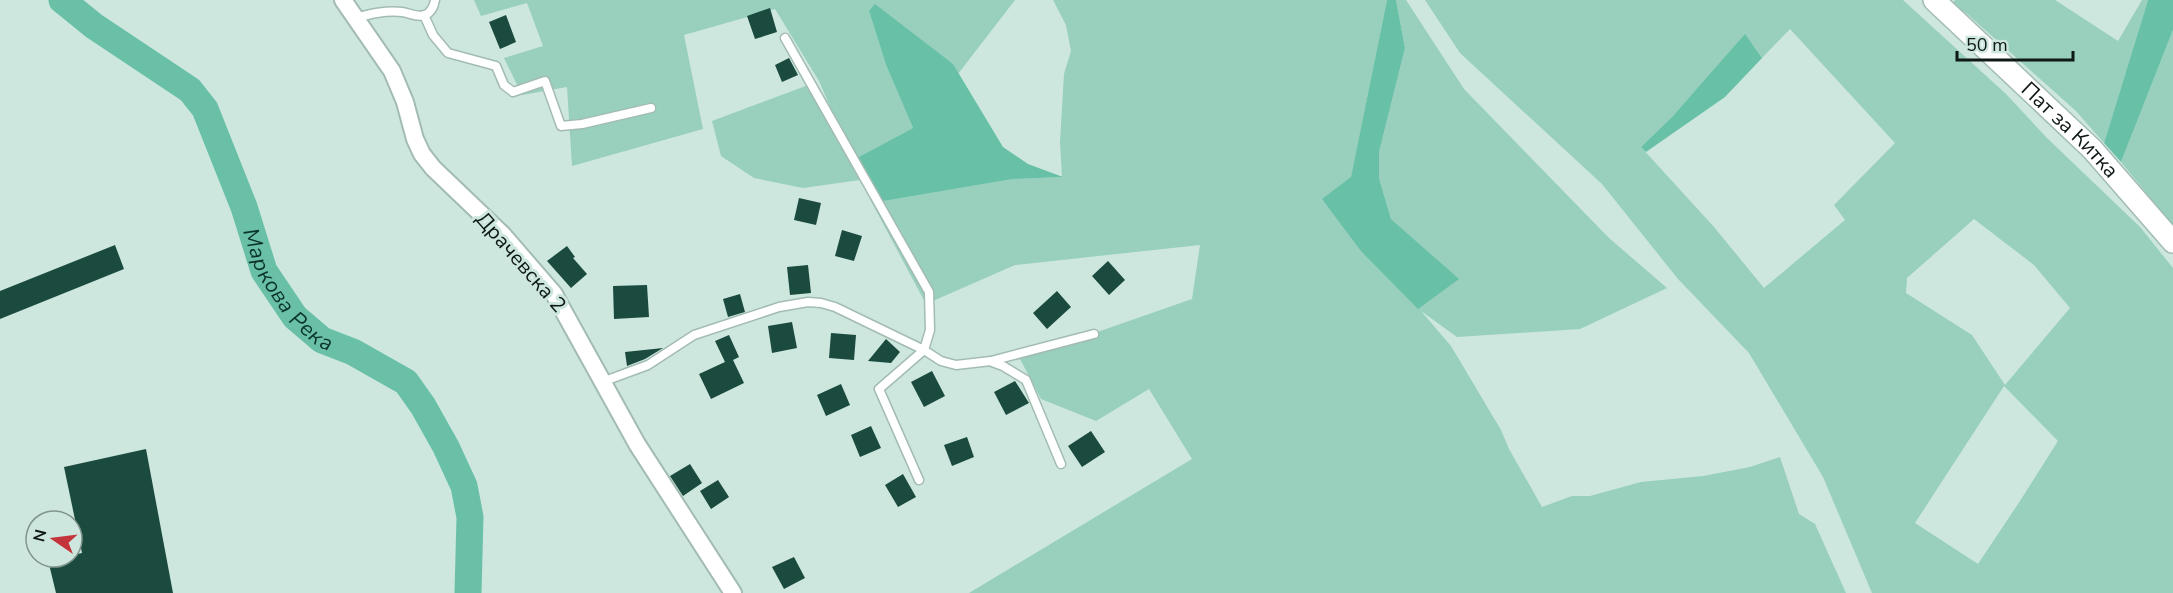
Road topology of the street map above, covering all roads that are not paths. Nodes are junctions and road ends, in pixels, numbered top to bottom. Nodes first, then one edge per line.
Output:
1 (343, 0) edge
2 (435, 0) edge
3 (1934, 0) edge
4 (424, 15) junction
5 (355, 18) junction
6 (785, 38) dead end
7 (651, 108) dead end
8 (2173, 242) edge
9 (1094, 334) dead end
10 (924, 351) junction
11 (991, 361) junction
12 (602, 382) junction
13 (1061, 464) dead end
14 (919, 480) dead end
15 (733, 593) edge

1 - 5 street, Драчевска 2
2 - 4 lane
3 - 8 street, Пат за Китка
4 - 5 lane
4 - 7 lane
5 - 12 street, Драчевска 2
6 - 10 lane
9 - 11 lane
10 - 11 lane
10 - 12 lane
10 - 14 lane
11 - 13 lane
12 - 15 street, Драчевска 2

